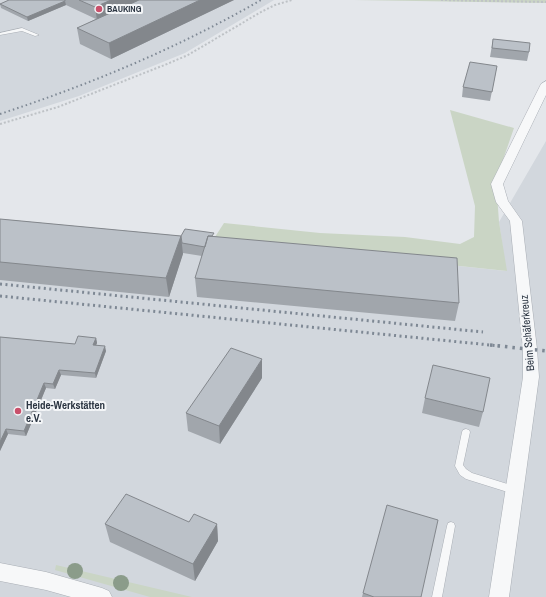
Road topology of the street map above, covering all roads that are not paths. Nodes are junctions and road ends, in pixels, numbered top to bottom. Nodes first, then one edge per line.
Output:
1 (0, 34) edge
2 (37, 35) dead end
3 (546, 84) edge
4 (466, 432) dead end
5 (516, 490) junction
6 (451, 526) dead end
7 (0, 572) edge
8 (102, 597) edge
9 (437, 597) edge
10 (499, 597) edge

1 - 2 lane
3 - 5 street, Beim Schäferkreuz
4 - 5 lane
5 - 10 street, Beim Schäferkreuz
6 - 9 lane
7 - 8 street

